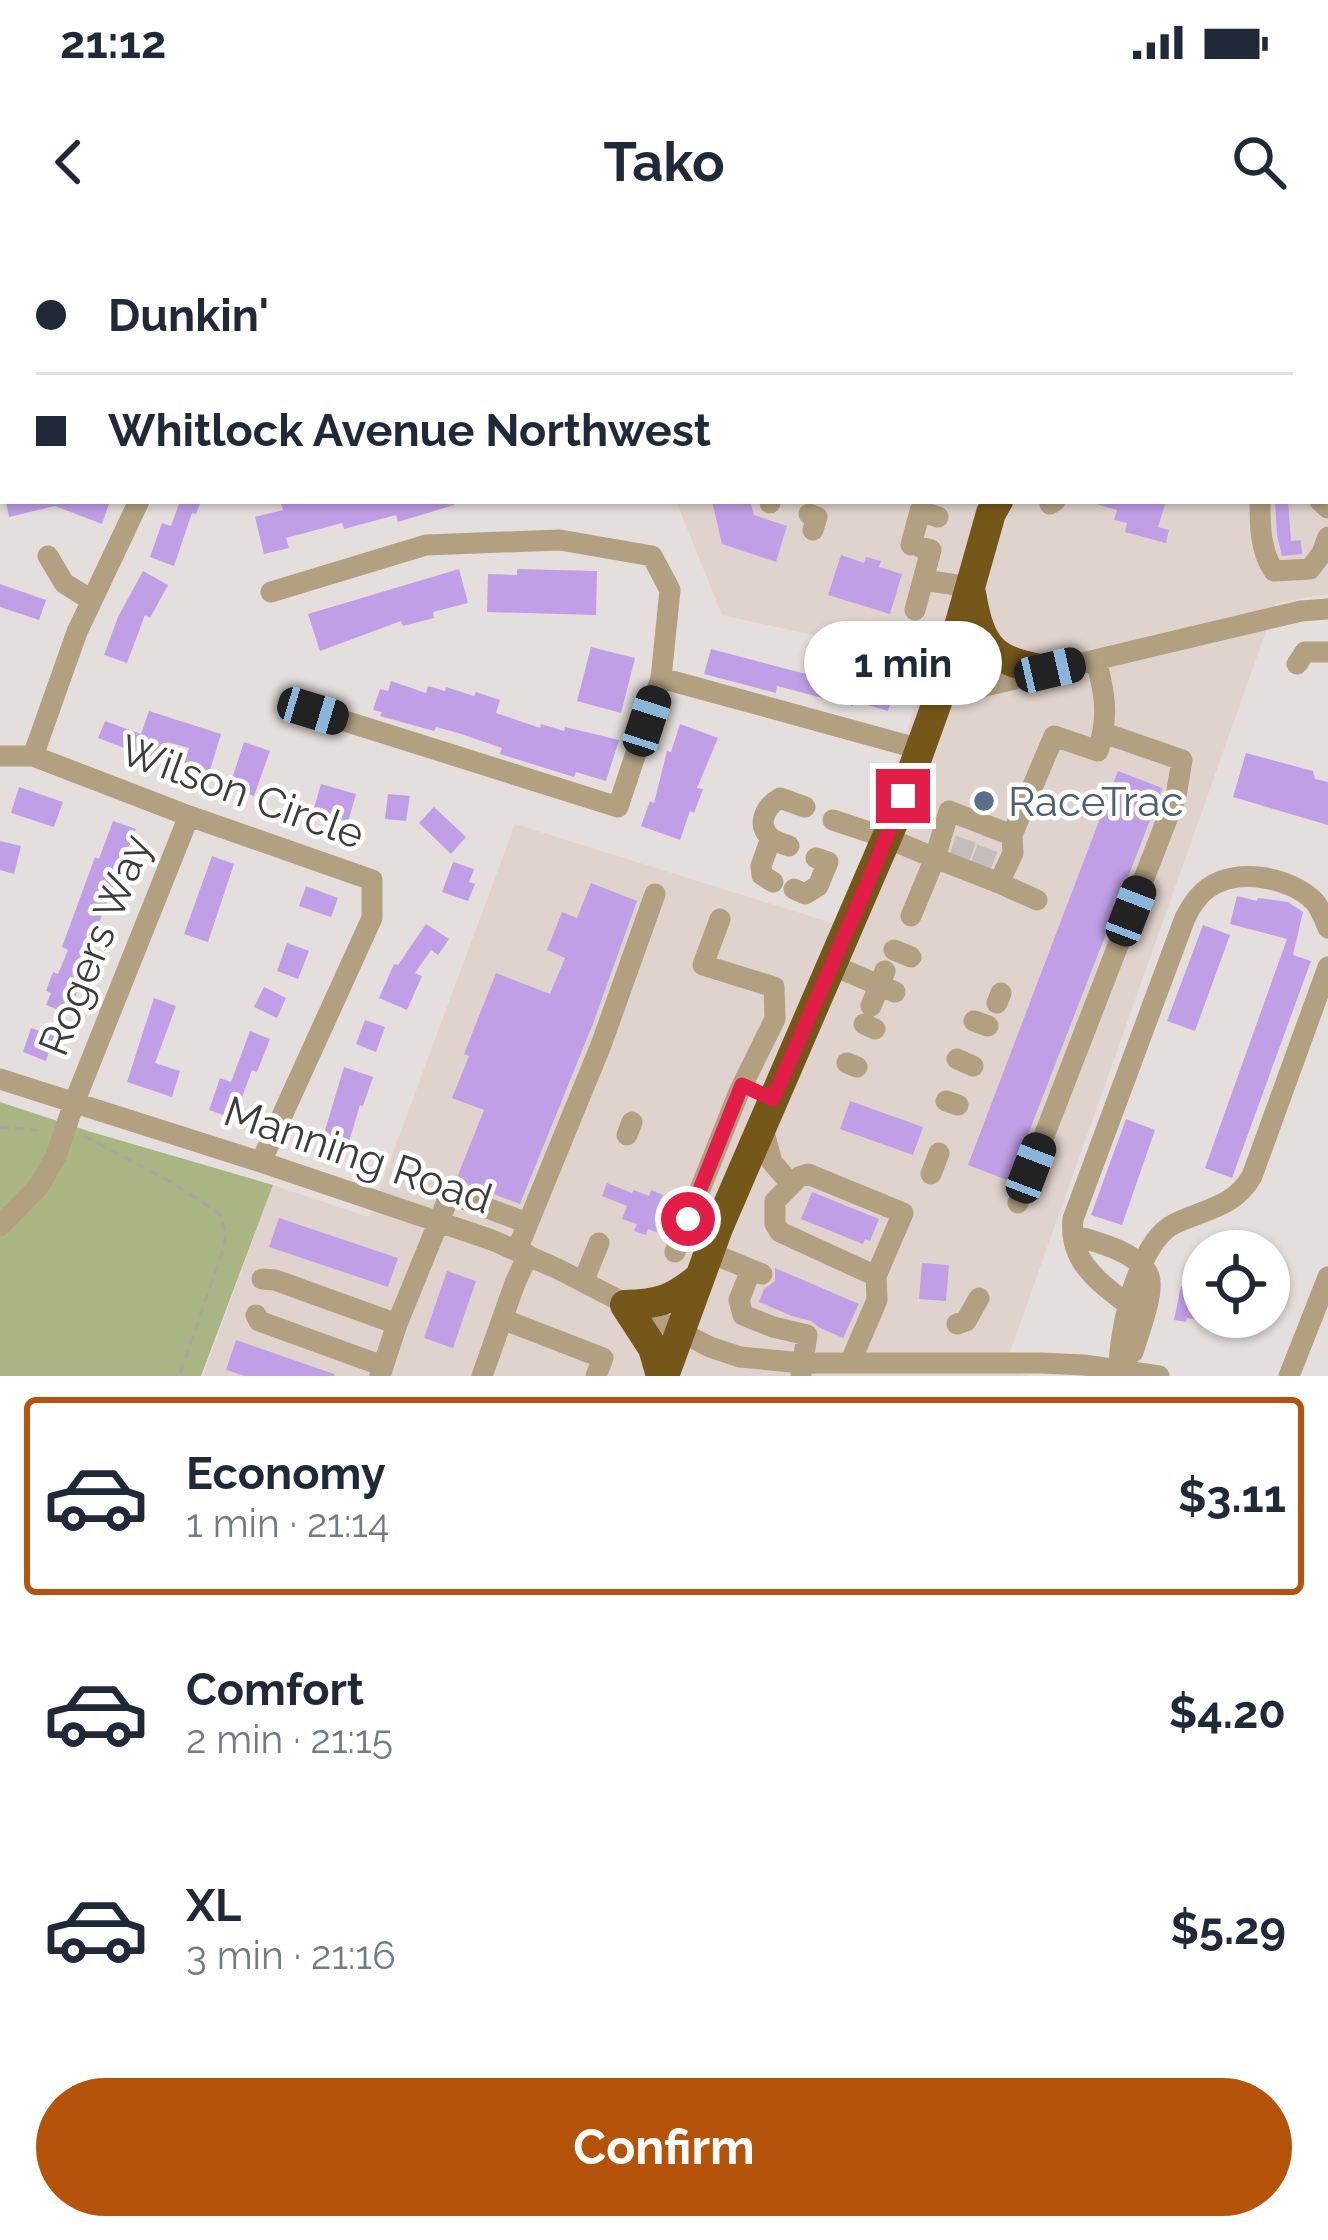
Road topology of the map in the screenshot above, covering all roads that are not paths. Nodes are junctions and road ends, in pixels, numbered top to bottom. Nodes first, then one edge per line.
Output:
1 (138, 504) edge
2 (990, 504) edge
3 (1260, 504) edge
4 (938, 517) dead end
5 (1328, 537) edge
6 (48, 556) dead end
7 (924, 580) junction
8 (970, 586) junction
9 (271, 592) dead end
10 (91, 600) junction
11 (1328, 609) edge
12 (915, 610) dead end
13 (1328, 652) edge
14 (1096, 660) junction
15 (1298, 664) dead end
16 (1050, 670) junction
17 (661, 678) junction
18 (939, 697) junction
19 (313, 711) dead end
20 (1104, 733) junction
21 (920, 749) junction
22 (0, 756) edge
23 (33, 756) junction
24 (805, 808) dead end
25 (189, 816) junction
26 (1000, 834) junction
27 (887, 838) junction
28 (968, 868) junction
29 (818, 886) junction
30 (655, 894) dead end
31 (1037, 900) dead end
32 (855, 912) junction
33 (911, 916) dead end
34 (720, 919) dead end
35 (1328, 928) edge
36 (832, 965) junction
37 (1328, 968) edge
38 (884, 989) dead end
39 (0, 1079) edge
40 (742, 1085) junction
41 (74, 1102) junction
42 (768, 1112) junction
43 (261, 1162) junction
44 (739, 1179) junction
45 (784, 1192) junction
46 (1018, 1203) dead end
47 (436, 1222) junction
48 (527, 1223) junction
49 (0, 1226) edge
50 (1072, 1234) junction
51 (599, 1243) dead end
52 (522, 1252) junction
53 (675, 1252) dead end
54 (704, 1265) junction
55 (1141, 1267) junction
56 (876, 1276) junction
57 (1328, 1277) edge
58 (262, 1280) dead end
59 (583, 1282) junction
60 (979, 1298) dead end
61 (625, 1304) junction
62 (1126, 1304) junction
63 (256, 1315) dead end
64 (502, 1319) junction
65 (397, 1324) junction
66 (957, 1324) dead end
67 (680, 1332) junction
68 (850, 1363) junction
69 (959, 1369) edge
70 (802, 1370) edge
71 (1041, 1370) edge
72 (1119, 1370) junction
73 (381, 1371) edge
74 (482, 1376) edge
75 (596, 1376) edge
76 (663, 1376) edge
77 (1159, 1376) edge
78 (1289, 1376) edge

1 - 10 street
2 - 8 highway
3 - 5 street
4 - 7 street
6 - 10 street
7 - 8 street
7 - 12 street
8 - 16 highway
8 - 18 highway
9 - 17 street
10 - 23 street
11 - 14 street
13 - 15 street
14 - 16 street
14 - 20 street
16 - 18 street
17 - 19 street
17 - 21 street
18 - 21 highway
20 - 26 street
20 - 46 street
21 - 27 highway
22 - 23 street, Wilson Circle
23 - 25 street, Wilson Circle
24 - 29 street
25 - 41 street, Rogers Way
25 - 43 street, Wilson Circle
26 - 28 street
26 - 28 street
27 - 28 street
27 - 29 street
27 - 32 highway
28 - 31 street
28 - 33 street
29 - 32 street
30 - 48 street
32 - 36 highway
34 - 40 street
35 - 50 street
36 - 38 street
36 - 42 highway
37 - 55 street
39 - 41 street, Manning Road
40 - 42 street
40 - 53 street
41 - 43 street, Manning Road
41 - 49 street, Rogers Way
42 - 44 highway
42 - 45 street
43 - 47 street, Manning Road
44 - 45 street
44 - 54 highway
45 - 56 street
45 - 56 street
47 - 48 street
47 - 52 street, Manning Road
47 - 65 street
48 - 52 street
50 - 55 street
50 - 62 street
51 - 59 street
52 - 59 street, Manning Road
52 - 64 street
54 - 61 highway
54 - 67 highway
54 - 70 street
55 - 62 street
55 - 72 street
56 - 68 street
57 - 78 street
58 - 65 street
59 - 61 street, Manning Road
60 - 66 street
61 - 67 street, Manning Road
61 - 76 highway
62 - 72 street
63 - 73 street
64 - 74 street
64 - 75 street
65 - 73 street
67 - 70 street, Manning Road
67 - 76 highway
68 - 69 street, Manning Road
68 - 70 street, Manning Road
69 - 71 street, Manning Road
71 - 72 street, Manning Road
72 - 77 street, Manning Road

